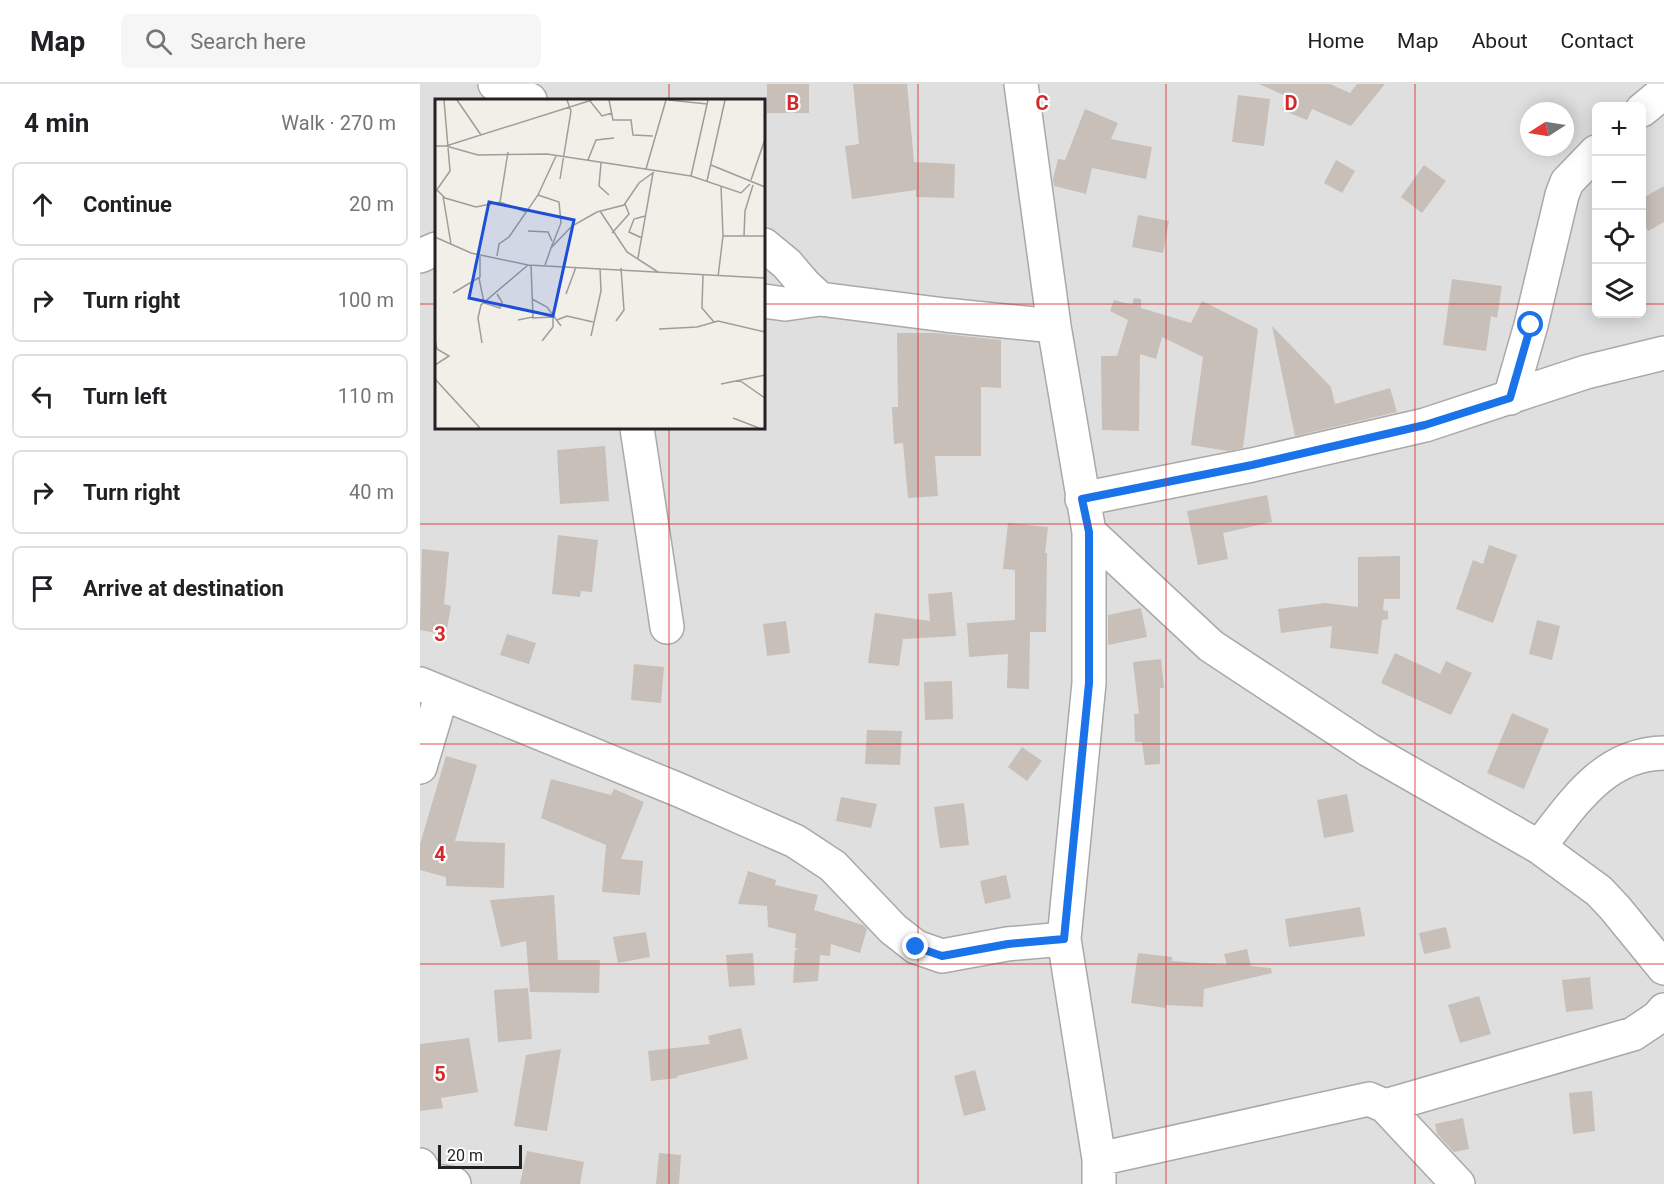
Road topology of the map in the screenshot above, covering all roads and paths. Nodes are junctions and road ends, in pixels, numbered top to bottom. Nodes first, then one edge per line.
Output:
1 (495, 84) edge
2 (1021, 84) edge
3 (1664, 92) edge
4 (528, 99) edge
5 (1646, 107) edge
6 (1592, 156) edge
7 (765, 245) edge
8 (435, 249) edge
9 (420, 256) edge
10 (820, 299) junction
11 (765, 301) edge
12 (1054, 326) junction
13 (1664, 353) edge
14 (1510, 398) junction
15 (637, 429) edge
16 (1082, 499) junction
17 (1089, 532) junction
18 (667, 627) dead end
19 (431, 689) edge
20 (1664, 753) edge
21 (420, 767) edge
22 (1539, 847) junction
23 (1064, 939) junction
24 (1664, 968) edge
25 (1664, 1010) edge
26 (1385, 1106) junction
27 (420, 1165) edge
28 (1099, 1171) edge
29 (454, 1184) edge
30 (1458, 1184) edge

1 - 4 street
2 - 12 street
3 - 5 street
6 - 14 street
7 - 10 street
8 - 9 street
10 - 11 street
10 - 12 street
12 - 16 street
13 - 14 street
14 - 16 street
15 - 18 street
16 - 17 street
17 - 22 street
17 - 23 street
19 - 21 street
19 - 23 street
20 - 22 street
22 - 24 street
23 - 28 street
25 - 26 street
26 - 28 street
26 - 30 street
27 - 29 street

